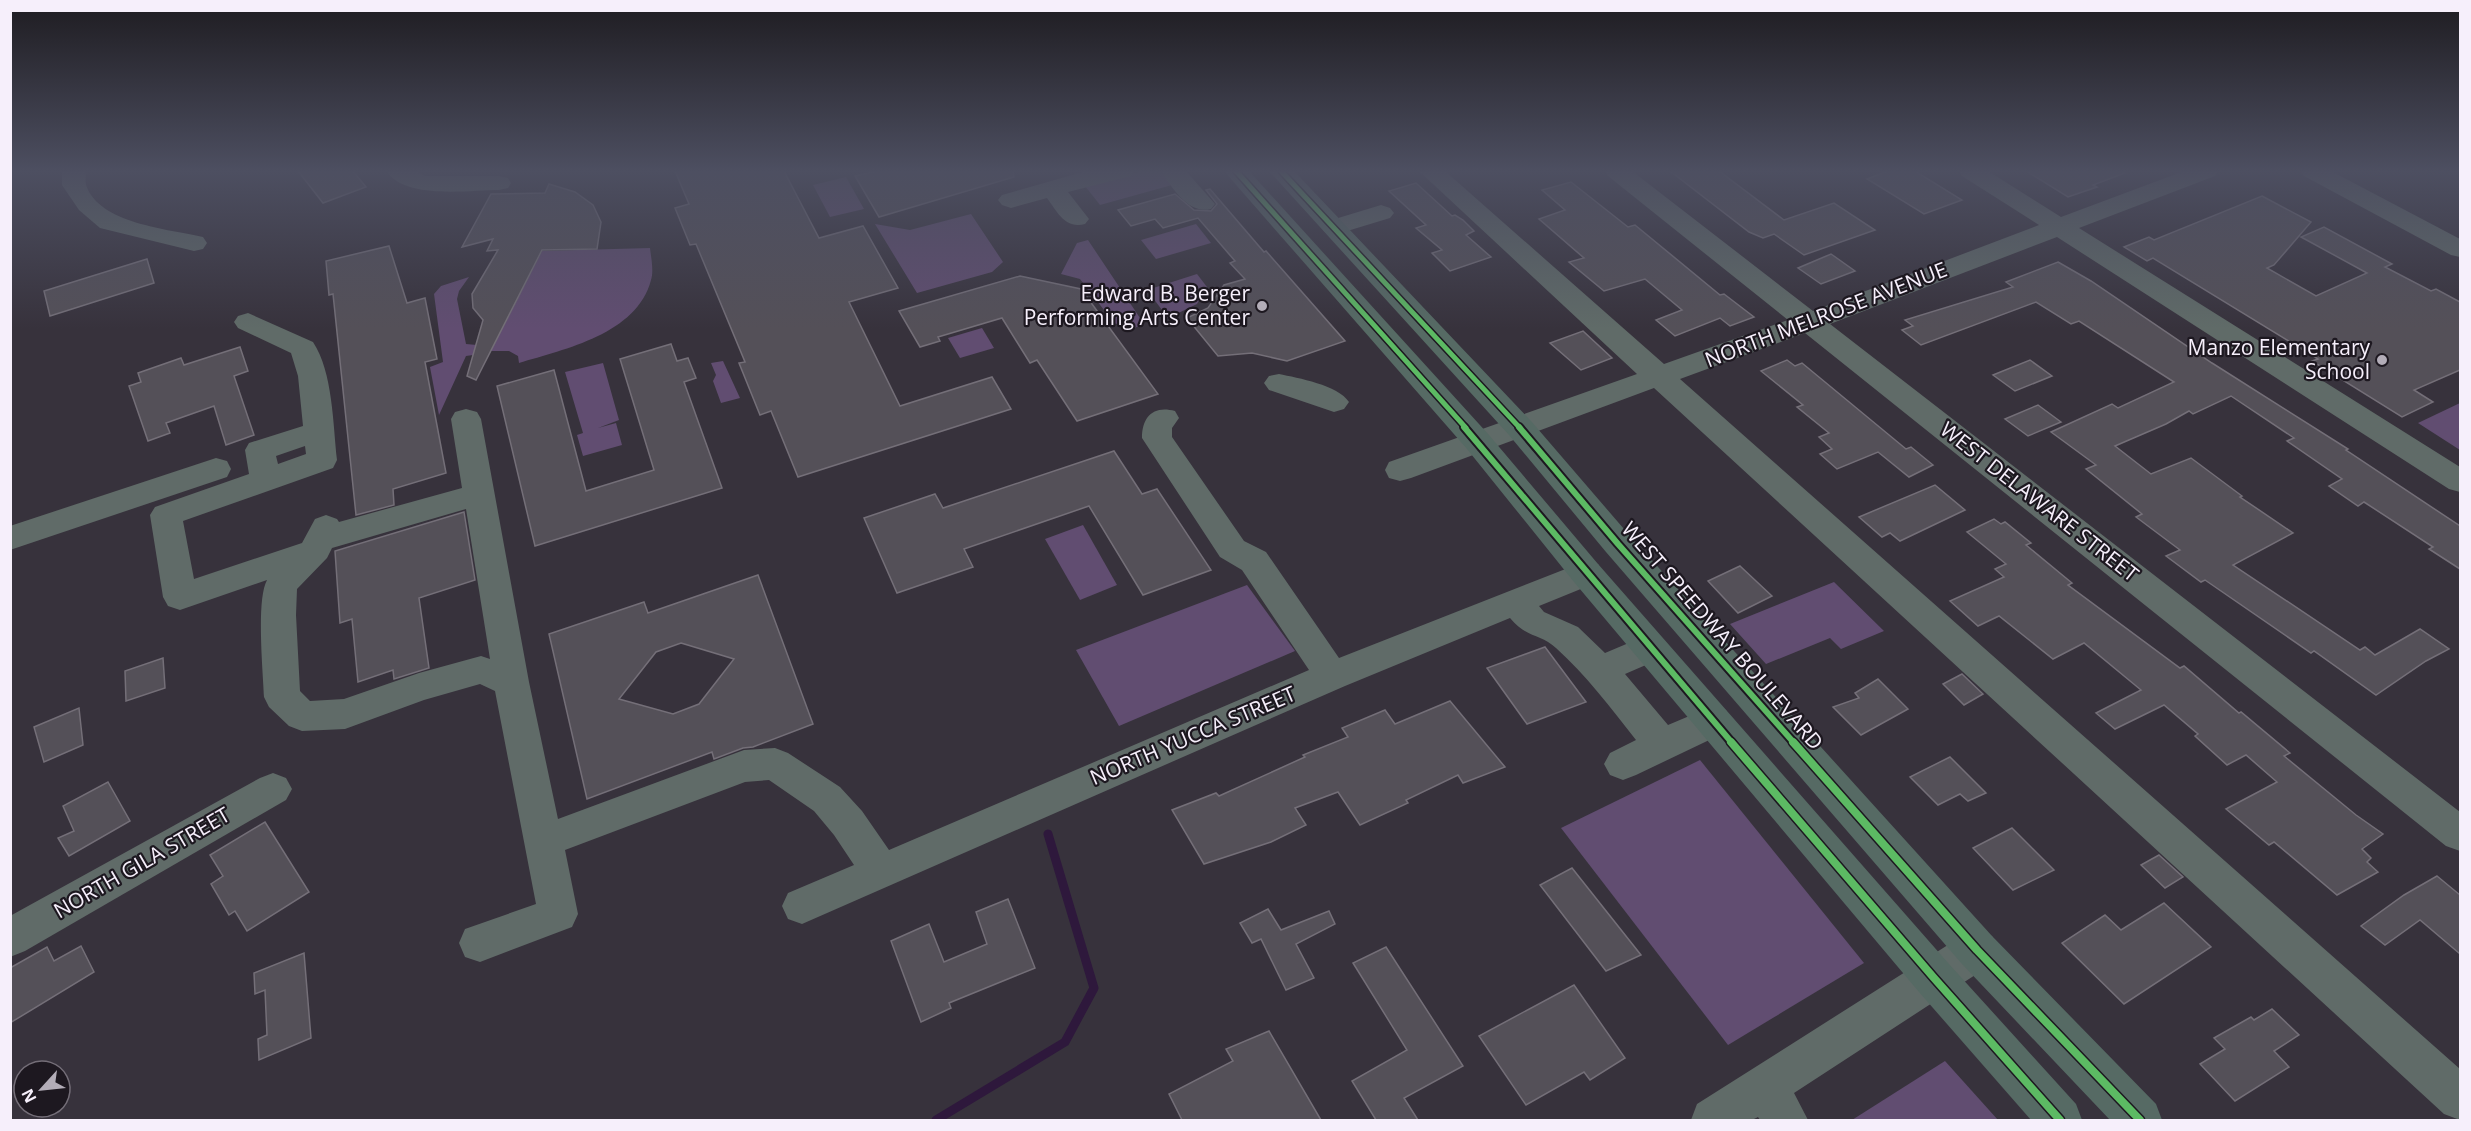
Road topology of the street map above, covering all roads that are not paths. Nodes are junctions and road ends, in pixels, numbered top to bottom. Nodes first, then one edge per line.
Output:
1 (112, 224) edge
2 (1283, 224) edge
3 (1331, 224) edge
4 (1345, 224) edge
5 (1490, 224) edge
6 (1685, 224) edge
7 (2056, 224) edge
8 (2066, 224) edge
9 (2413, 224) edge
10 (2060, 226) junction
11 (1334, 227) junction
12 (194, 243) dead end
13 (2460, 249) edge
14 (1811, 321) junction
15 (248, 322) dead end
16 (1661, 377) junction
17 (1279, 383) dead end
18 (1334, 402) dead end
19 (1164, 418) dead end
20 (466, 419) dead end
21 (1520, 428) junction
22 (1478, 442) junction
23 (216, 468) dead end
24 (1400, 470) dead end
25 (2460, 481) edge
26 (479, 494) junction
27 (10, 538) edge
28 (321, 539) junction
29 (1586, 573) junction
30 (1515, 601) junction
31 (1650, 648) junction
32 (1600, 670) junction
33 (1332, 676) junction
34 (511, 682) junction
35 (1713, 722) junction
36 (1662, 744) junction
37 (1623, 764) dead end
38 (273, 789) dead end
39 (2460, 834) edge
40 (544, 841) junction
41 (881, 871) junction
42 (802, 906) dead end
43 (10, 938) edge
44 (480, 944) dead end
45 (1977, 950) junction
46 (1934, 978) junction
47 (2460, 1098) edge
48 (1775, 1105) edge
49 (1713, 1120) edge
50 (2060, 1120) edge
51 (2140, 1120) edge

1 - 12 street
2 - 22 main road
3 - 11 main road, WEST SPEEDWAY BOULEVARD
4 - 11 street
5 - 16 street
6 - 14 street, WEST DELAWARE STREET
7 - 10 street
8 - 10 street, NORTH MELROSE AVENUE
9 - 13 street
10 - 14 street, NORTH MELROSE AVENUE
10 - 25 street
11 - 21 main road, WEST SPEEDWAY BOULEVARD
14 - 16 street, NORTH MELROSE AVENUE
14 - 39 street, WEST DELAWARE STREET
15 - 28 street
16 - 21 street, NORTH MELROSE AVENUE
16 - 47 street
17 - 18 street
19 - 33 street
20 - 26 street
21 - 22 street, NORTH MELROSE AVENUE
21 - 45 main road, WEST SPEEDWAY BOULEVARD
22 - 24 street, NORTH MELROSE AVENUE
22 - 29 main road
23 - 27 street
26 - 28 street
26 - 34 street
28 - 34 street
29 - 30 street, NORTH YUCCA STREET
29 - 31 main road
30 - 32 street
30 - 33 street, NORTH YUCCA STREET
31 - 32 street
31 - 35 main road
32 - 36 street
33 - 41 street, NORTH YUCCA STREET
34 - 40 street
35 - 36 street
35 - 46 main road
36 - 37 street
38 - 43 street, NORTH GILA STREET
40 - 41 street
40 - 44 street
41 - 42 street, NORTH YUCCA STREET
45 - 46 street
45 - 51 main road, WEST SPEEDWAY BOULEVARD
46 - 48 street
46 - 50 main road
48 - 49 street

